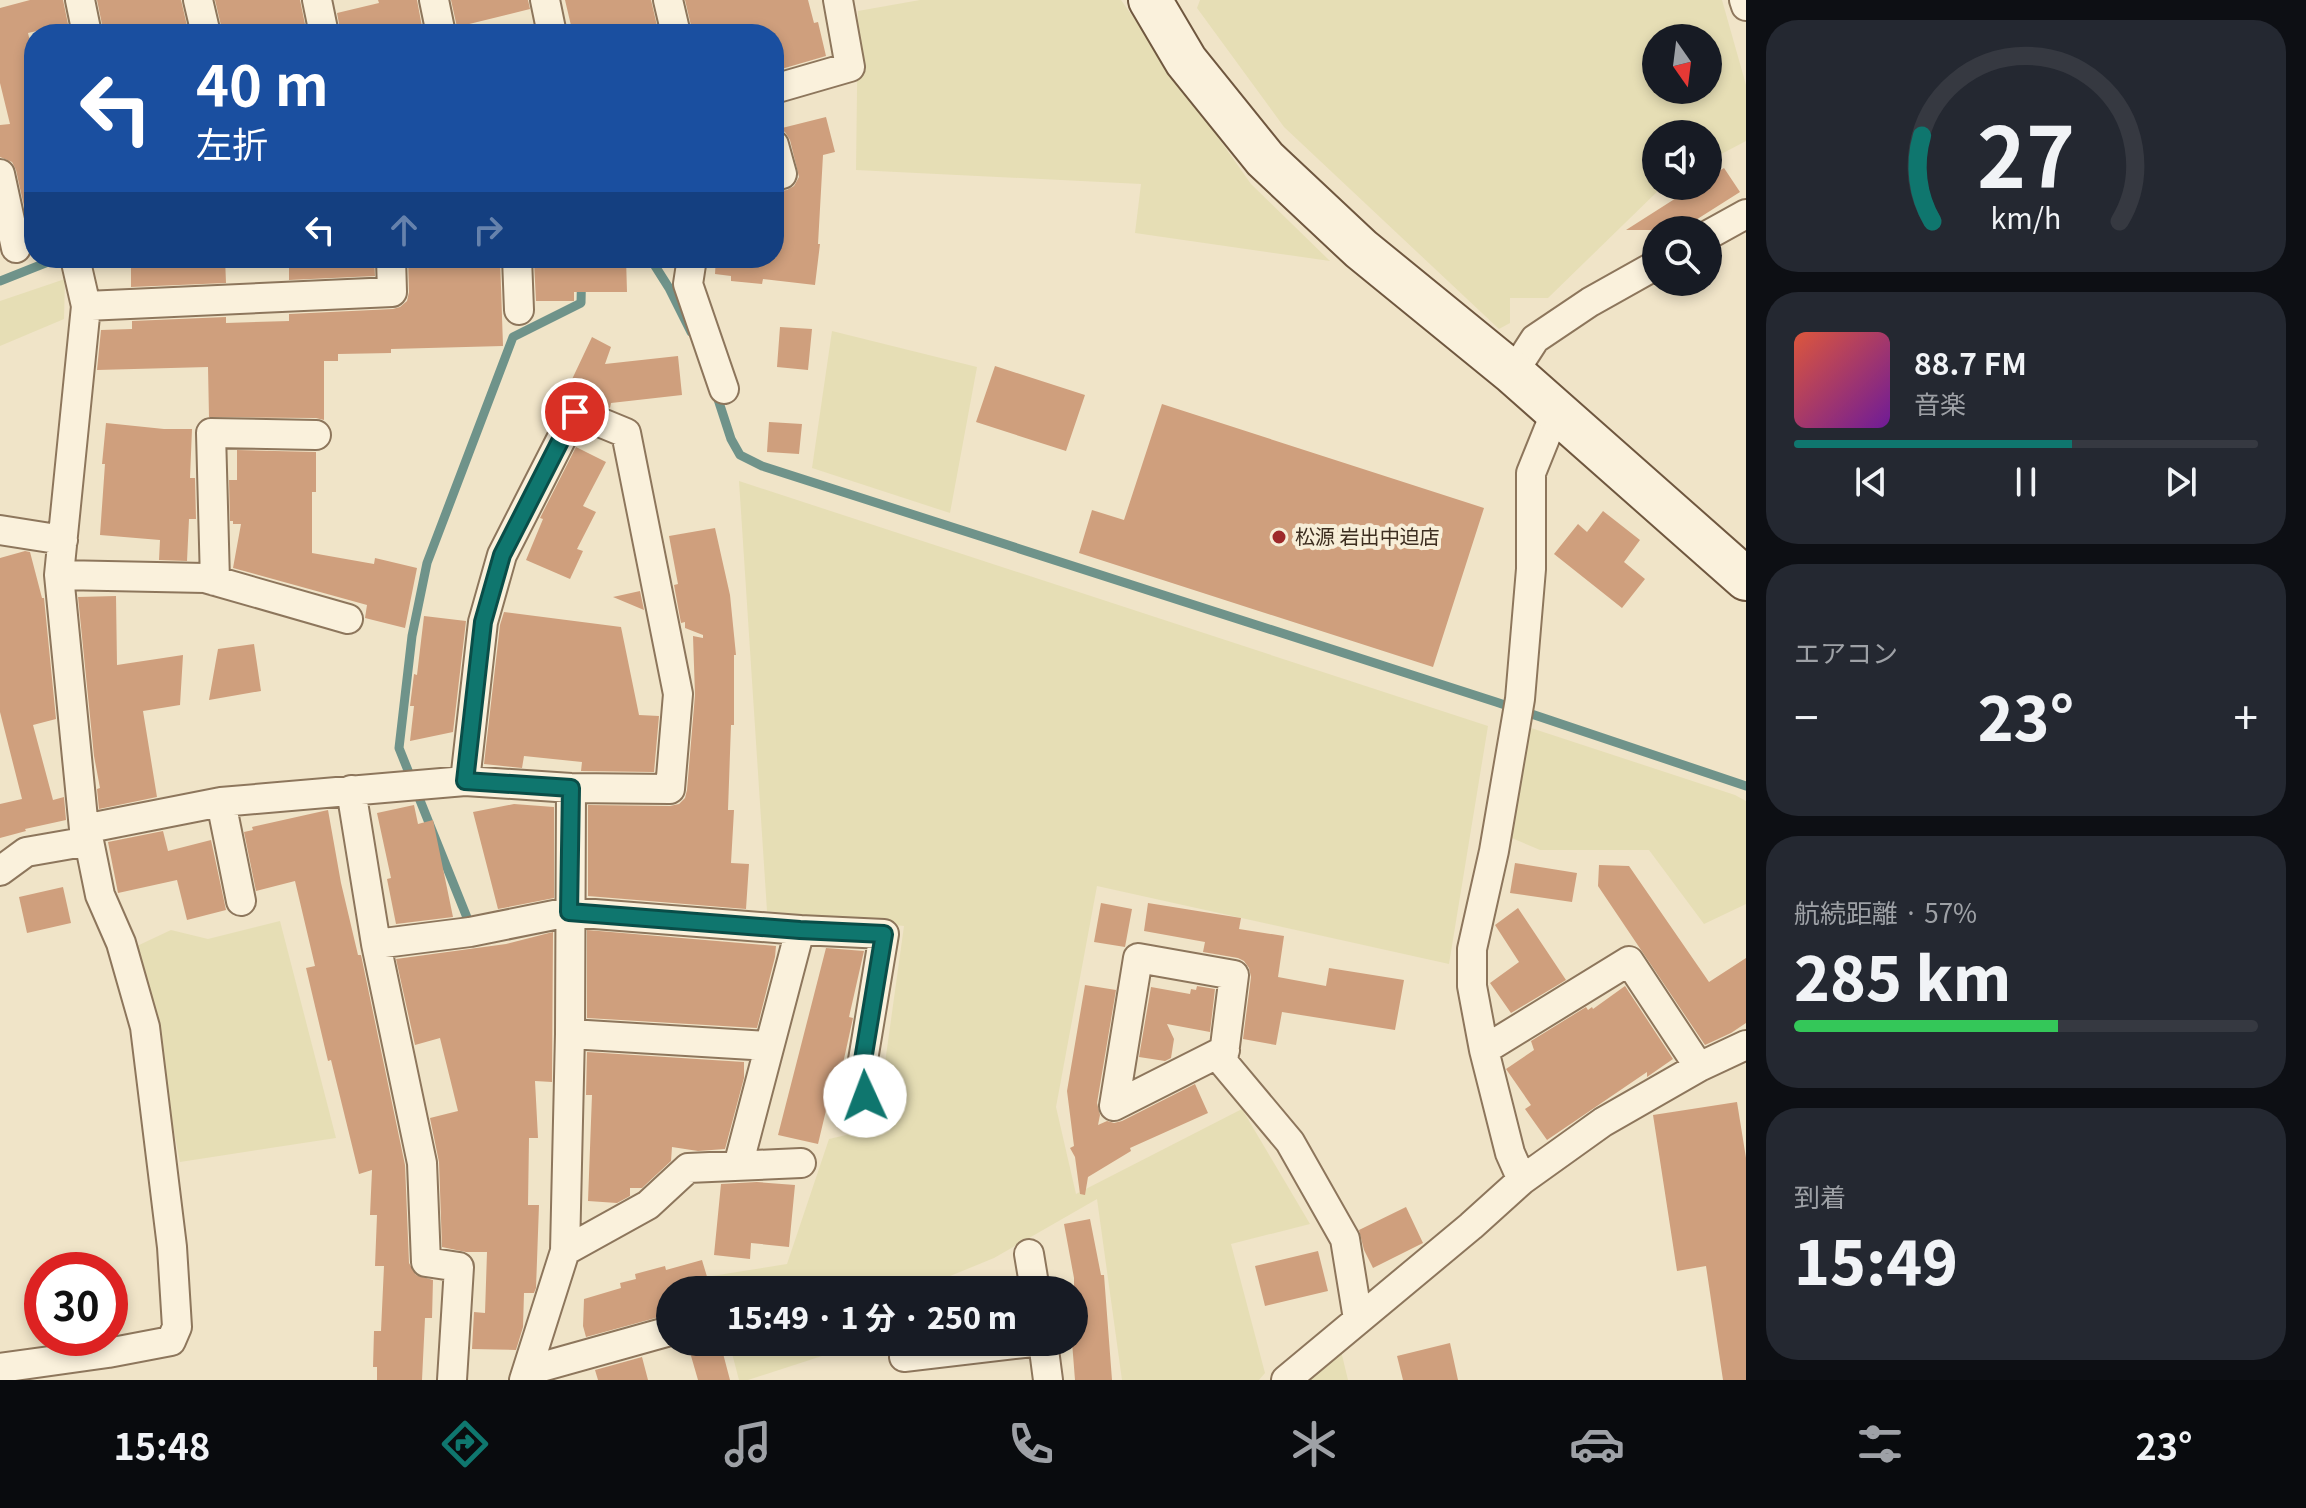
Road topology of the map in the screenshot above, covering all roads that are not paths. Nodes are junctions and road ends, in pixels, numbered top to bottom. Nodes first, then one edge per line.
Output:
1 (80, 0) edge
2 (198, 0) edge
3 (317, 0) edge
4 (434, 0) edge
5 (545, 0) edge
6 (668, 0) edge
7 (838, 0) edge
8 (1150, 0) edge
9 (1744, 0) edge
10 (1746, 6) edge
11 (85, 24) edge
12 (204, 24) edge
13 (322, 24) edge
14 (439, 24) edge
15 (550, 24) edge
16 (674, 24) edge
17 (784, 86) edge
18 (0, 174) edge
19 (1746, 214) edge
20 (1722, 227) edge
21 (17, 248) edge
22 (78, 268) edge
23 (391, 268) edge
24 (517, 268) edge
25 (690, 268) edge
26 (1642, 273) edge
27 (86, 306) junction
28 (519, 310) dead end
29 (1513, 373) junction
30 (724, 389) dead end
31 (1556, 411) junction
32 (316, 435) dead end
33 (0, 530) edge
34 (63, 540) junction
35 (59, 575) junction
36 (1746, 579) edge
37 (215, 581) junction
38 (348, 619) dead end
39 (465, 781) junction
40 (571, 788) junction
41 (351, 790) junction
42 (221, 802) junction
43 (86, 835) junction
44 (0, 871) edge
45 (241, 901) dead end
46 (569, 912) junction
47 (800, 930) junction
48 (376, 944) junction
49 (570, 1034) junction
50 (1746, 1045) edge
51 (769, 1046) junction
52 (1225, 1050) junction
53 (1484, 1050) junction
54 (1699, 1067) junction
55 (869, 1120) dead end
56 (801, 1163) dead end
57 (738, 1166) junction
58 (1522, 1180) junction
59 (565, 1251) junction
60 (1029, 1254) dead end
61 (1033, 1276) edge
62 (1358, 1319) junction
63 (656, 1335) edge
64 (913, 1356) edge
65 (1045, 1356) edge
66 (904, 1357) dead end
67 (111, 1367) edge
68 (0, 1368) edge
69 (526, 1376) edge
70 (452, 1380) edge
71 (1048, 1380) edge
72 (1286, 1380) edge

1 - 11 street
2 - 12 street
3 - 13 street
4 - 14 street
5 - 15 street
6 - 16 street
7 - 17 street
8 - 29 street
9 - 10 street
18 - 21 street
19 - 20 street
22 - 27 street
23 - 27 street
24 - 28 street
25 - 30 street
26 - 29 street
27 - 34 street
29 - 31 street
31 - 36 street
31 - 53 street
32 - 37 street
33 - 34 street
34 - 35 street
35 - 37 street
35 - 43 street
37 - 38 street
39 - 40 street
39 - 40 street
39 - 41 street
40 - 46 street
41 - 42 street
41 - 48 street
42 - 43 street
42 - 45 street
43 - 44 street
43 - 67 street
46 - 47 street
46 - 48 street
46 - 49 street
47 - 51 street
47 - 55 street
48 - 70 street
49 - 51 street
49 - 59 street
50 - 54 street
51 - 57 street
52 - 52 street
52 - 62 street
53 - 54 street
53 - 58 street
54 - 58 street
56 - 57 street
57 - 59 street
58 - 62 street
59 - 69 street
60 - 61 street
62 - 72 street
63 - 69 street
64 - 66 street
65 - 71 street
67 - 68 street

